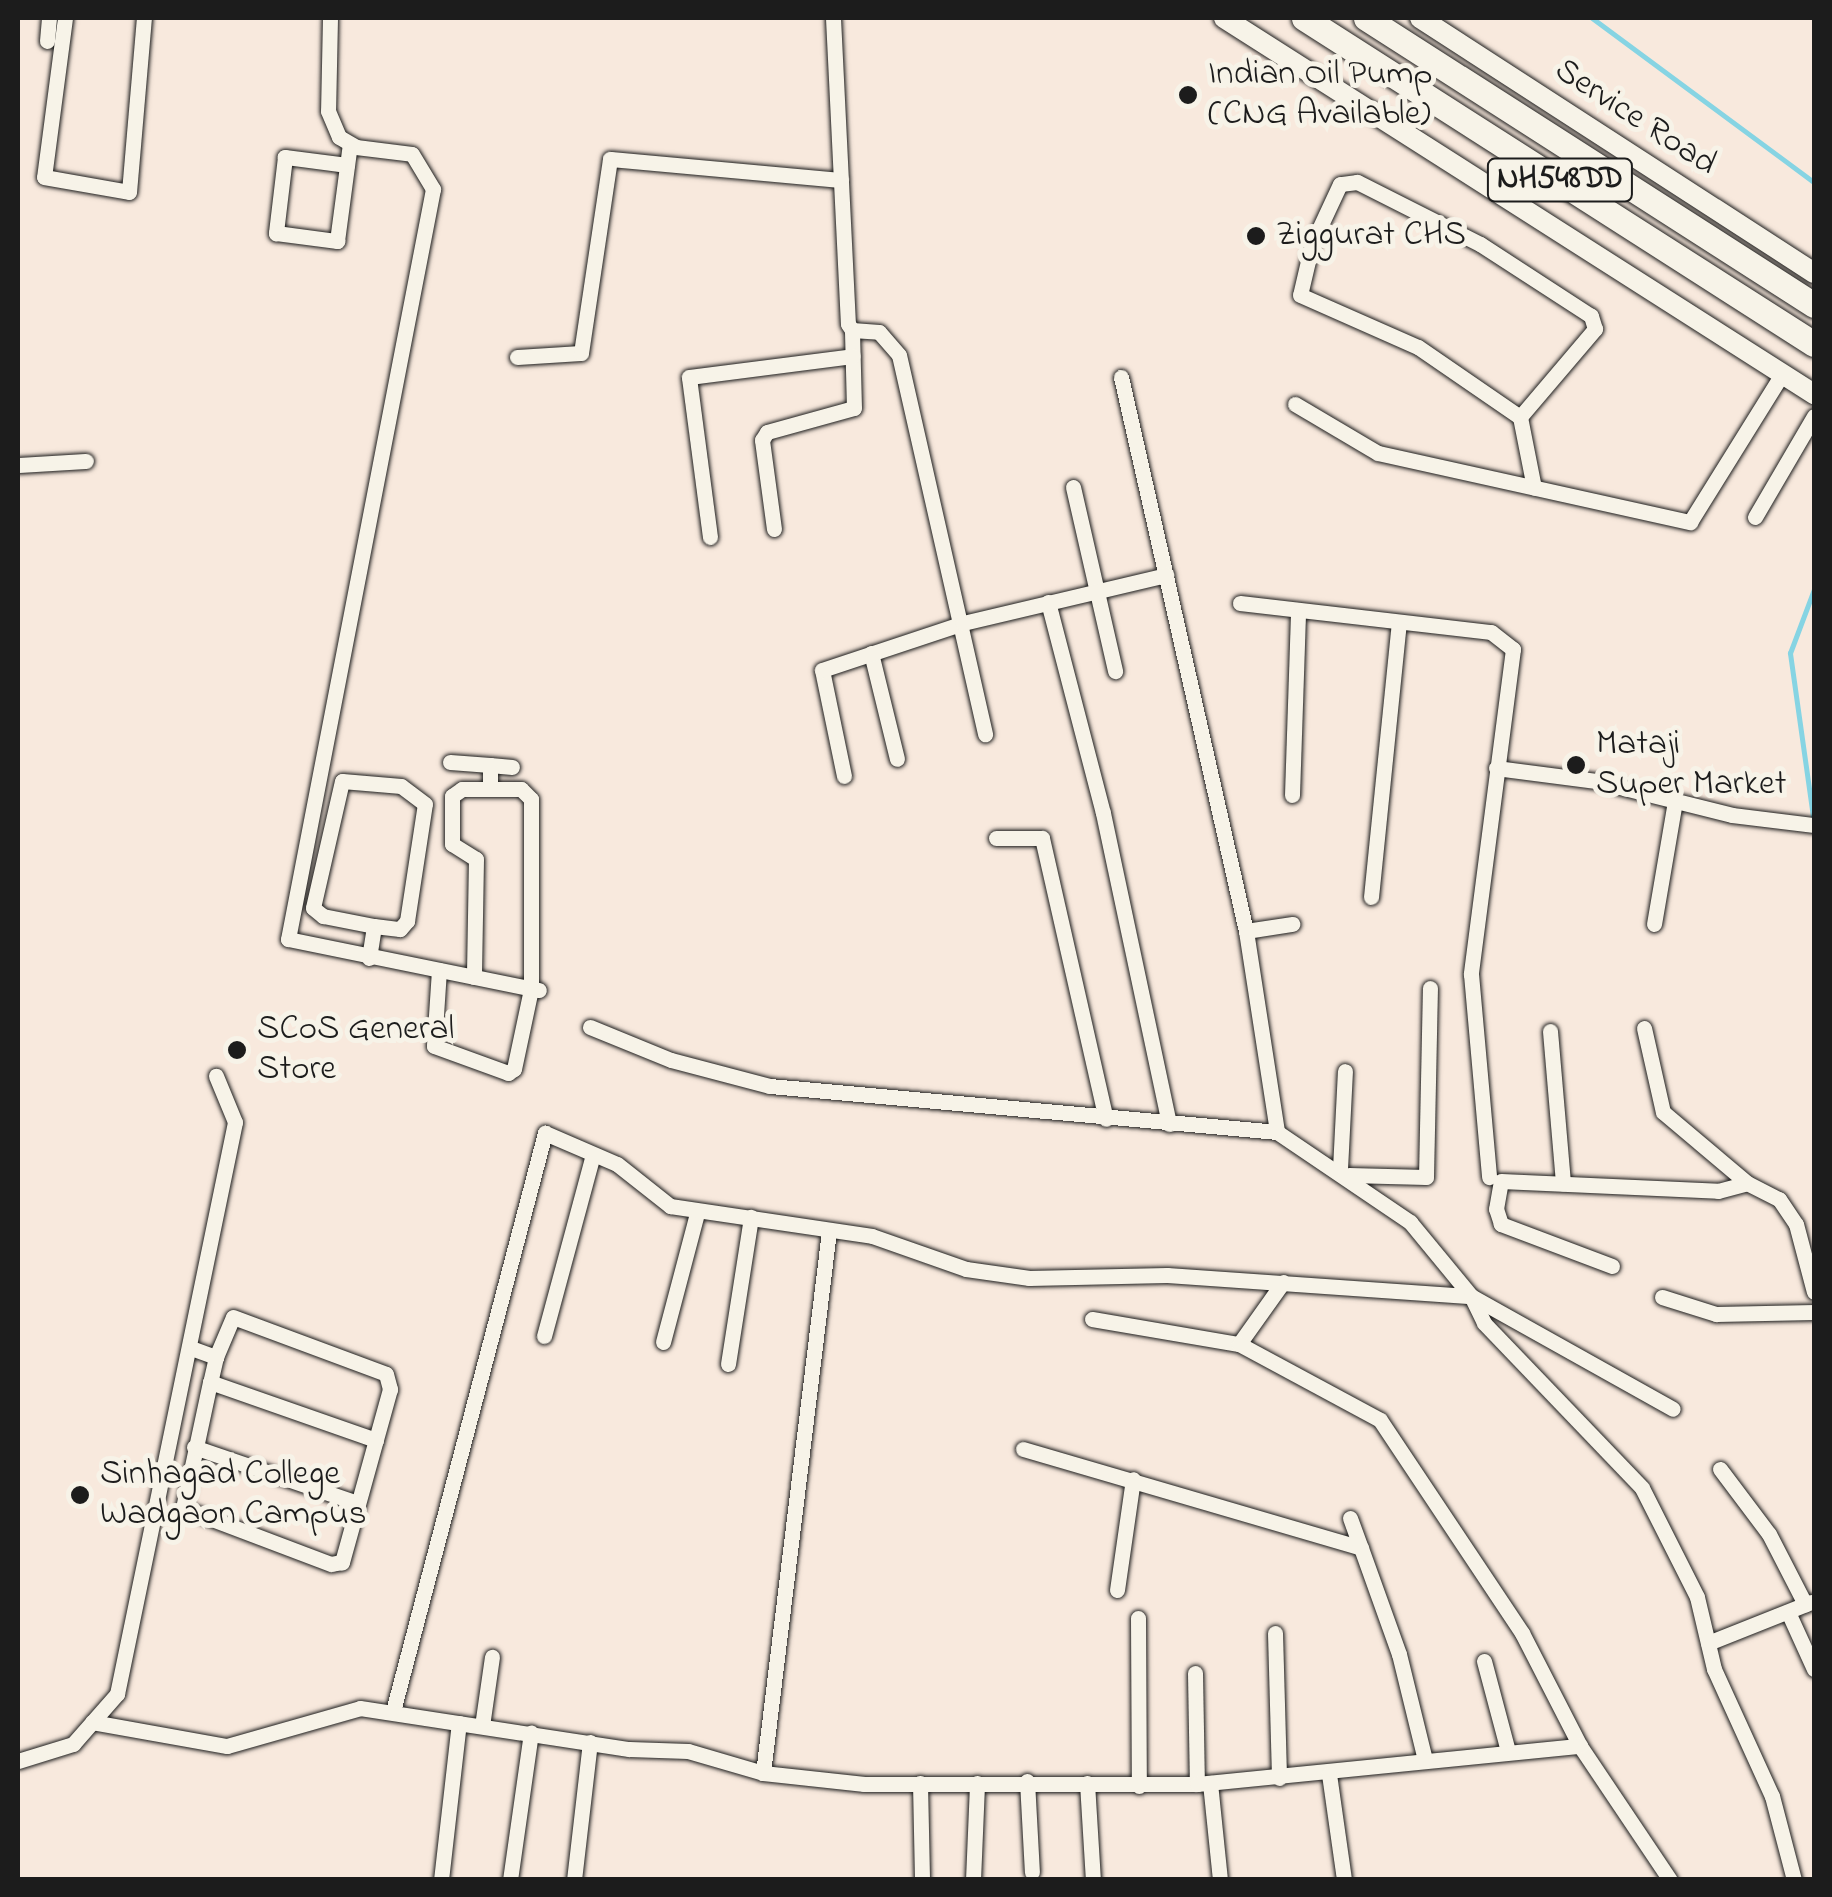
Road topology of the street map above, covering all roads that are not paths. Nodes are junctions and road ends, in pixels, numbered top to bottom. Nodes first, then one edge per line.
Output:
1 (49, 18) edge
2 (65, 18) edge
3 (144, 18) edge
4 (330, 18) edge
5 (834, 18) edge
6 (1224, 18) edge
7 (1304, 18) edge
8 (1366, 18) edge
9 (1420, 18) edge
10 (46, 42) dead end
11 (350, 144) junction
12 (347, 165) junction
13 (841, 180) junction
14 (1814, 274) edge
15 (1814, 305) edge
16 (852, 330) junction
17 (1814, 344) edge
18 (853, 356) junction
19 (517, 357) dead end
20 (1782, 374) junction
21 (1121, 377) dead end
22 (1814, 394) edge
23 (1295, 404) dead end
24 (1520, 416) junction
25 (1814, 416) edge
26 (86, 462) dead end
27 (18, 465) edge
28 (1073, 488) dead end
29 (1534, 488) junction
30 (1754, 517) dead end
31 (774, 529) dead end
32 (710, 537) dead end
33 (1166, 575) junction
34 (1096, 591) junction
35 (1048, 602) junction
36 (1240, 602) dead end
37 (1298, 610) junction
38 (1400, 622) junction
39 (963, 624) junction
40 (871, 653) junction
41 (1115, 671) dead end
42 (985, 734) dead end
43 (897, 759) dead end
44 (450, 762) dead end
45 (490, 765) junction
46 (512, 767) dead end
47 (1496, 768) junction
48 (844, 776) dead end
49 (490, 789) junction
50 (1292, 795) dead end
51 (1675, 802) junction
52 (1814, 826) edge
53 (996, 838) dead end
54 (1371, 897) dead end
55 (1292, 924) dead end
56 (1654, 924) dead end
57 (374, 926) junction
58 (1246, 931) junction
59 (368, 958) junction
60 (440, 970) junction
61 (474, 977) junction
62 (1430, 988) dead end
63 (535, 989) junction
64 (590, 1027) dead end
65 (1644, 1028) dead end
66 (1550, 1030) dead end
67 (1345, 1071) dead end
68 (216, 1076) dead end
69 (1106, 1120) junction
70 (1169, 1124) junction
71 (1278, 1132) junction
72 (593, 1154) junction
73 (1345, 1172) junction
74 (1489, 1177) dead end
75 (1563, 1183) junction
76 (1747, 1183) junction
77 (697, 1214) junction
78 (751, 1217) junction
79 (829, 1232) junction
80 (1612, 1266) dead end
81 (1283, 1282) junction
82 (1814, 1292) edge
83 (1471, 1296) junction
84 (1662, 1297) dead end
85 (1814, 1312) edge
86 (1092, 1319) dead end
87 (544, 1336) dead end
88 (663, 1342) dead end
89 (1239, 1344) junction
90 (191, 1348) junction
91 (216, 1357) junction
92 (728, 1364) dead end
93 (210, 1382) junction
94 (1673, 1409) dead end
95 (376, 1440) junction
96 (194, 1447) junction
97 (1023, 1448) dead end
98 (1720, 1469) dead end
99 (1134, 1479) junction
100 (358, 1503) junction
101 (1350, 1518) dead end
102 (1361, 1548) junction
103 (1117, 1590) dead end
104 (1810, 1602) edge
105 (1788, 1612) junction
106 (1138, 1618) dead end
107 (1274, 1632) dead end
108 (1708, 1643) junction
109 (492, 1657) dead end
110 (1484, 1662) dead end
111 (1814, 1669) edge
112 (1195, 1673) dead end
113 (393, 1711) junction
114 (92, 1722) junction
115 (459, 1723) junction
116 (482, 1726) junction
117 (531, 1732) junction
118 (590, 1742) junction
119 (1580, 1746) junction
120 (1508, 1751) junction
121 (1425, 1760) junction
122 (18, 1762) edge
123 (763, 1774) junction
124 (1330, 1774) junction
125 (1279, 1778) junction
126 (1027, 1781) junction
127 (977, 1782) junction
128 (920, 1783) junction
129 (1087, 1783) junction
130 (1204, 1783) junction
131 (1138, 1786) junction
132 (1032, 1872) dead end
133 (441, 1880) edge
134 (510, 1880) edge
135 (574, 1880) edge
136 (922, 1880) edge
137 (973, 1880) edge
138 (1092, 1880) edge
139 (1220, 1880) edge
140 (1344, 1880) edge
141 (1670, 1880) edge
142 (1794, 1880) edge

1 - 10 street
2 - 3 street
4 - 11 street
5 - 13 street
6 - 20 street
7 - 17 highway, NH548DD
8 - 15 highway, NH548DD
9 - 14 street, Service Road
11 - 12 street
11 - 59 street
12 - 12 street
13 - 16 street
13 - 19 street
16 - 18 street
16 - 39 street
18 - 31 street
18 - 32 street
20 - 22 street
20 - 29 street
21 - 33 street
23 - 29 street
24 - 24 street
24 - 29 street
25 - 30 street
26 - 27 street
28 - 34 street
33 - 34 street
33 - 58 street
34 - 35 street
34 - 41 street
35 - 39 street
35 - 70 street
36 - 37 street
37 - 38 street
37 - 50 street
38 - 47 street
38 - 54 street
39 - 40 street
39 - 42 street
40 - 43 street
40 - 48 street
44 - 45 street
45 - 46 street
45 - 49 street
47 - 51 street
47 - 74 street
49 - 61 street
49 - 63 street
51 - 52 street
51 - 56 street
53 - 69 street
55 - 58 street
57 - 57 street
57 - 59 street
58 - 71 street
59 - 60 street
60 - 61 street
60 - 63 street
61 - 63 street
62 - 73 street
64 - 69 street
65 - 76 street
66 - 75 street
67 - 73 street
68 - 90 street
69 - 70 street
70 - 71 street
71 - 73 street
72 - 77 street
72 - 87 street
72 - 113 street
73 - 83 street
75 - 76 street
75 - 80 street
76 - 82 street
77 - 78 street
77 - 88 street
78 - 79 street
78 - 92 street
79 - 81 street
79 - 123 street
81 - 83 street
81 - 89 street
83 - 94 street
83 - 108 street
84 - 85 street
86 - 89 street
89 - 119 street
90 - 91 street
90 - 114 street
91 - 93 street
91 - 95 street
93 - 95 street
93 - 96 street
95 - 100 street
96 - 100 street
96 - 100 street
97 - 99 street
98 - 104 street
99 - 102 street
99 - 103 street
101 - 102 street
102 - 121 street
104 - 105 street
105 - 108 street
105 - 111 street
106 - 131 street
107 - 125 street
108 - 142 street
109 - 116 street
110 - 120 street
112 - 130 street
113 - 114 street
113 - 115 street
114 - 122 street
115 - 116 street
115 - 133 street
116 - 117 street
117 - 118 street
117 - 134 street
118 - 123 street
118 - 135 street
119 - 120 street
119 - 141 street
120 - 121 street
121 - 124 street
123 - 128 street
124 - 125 street
124 - 140 street
125 - 130 street
126 - 127 street
126 - 129 street
126 - 132 street
127 - 128 street
127 - 137 street
128 - 136 street
129 - 131 street
129 - 138 street
130 - 131 street
130 - 139 street

